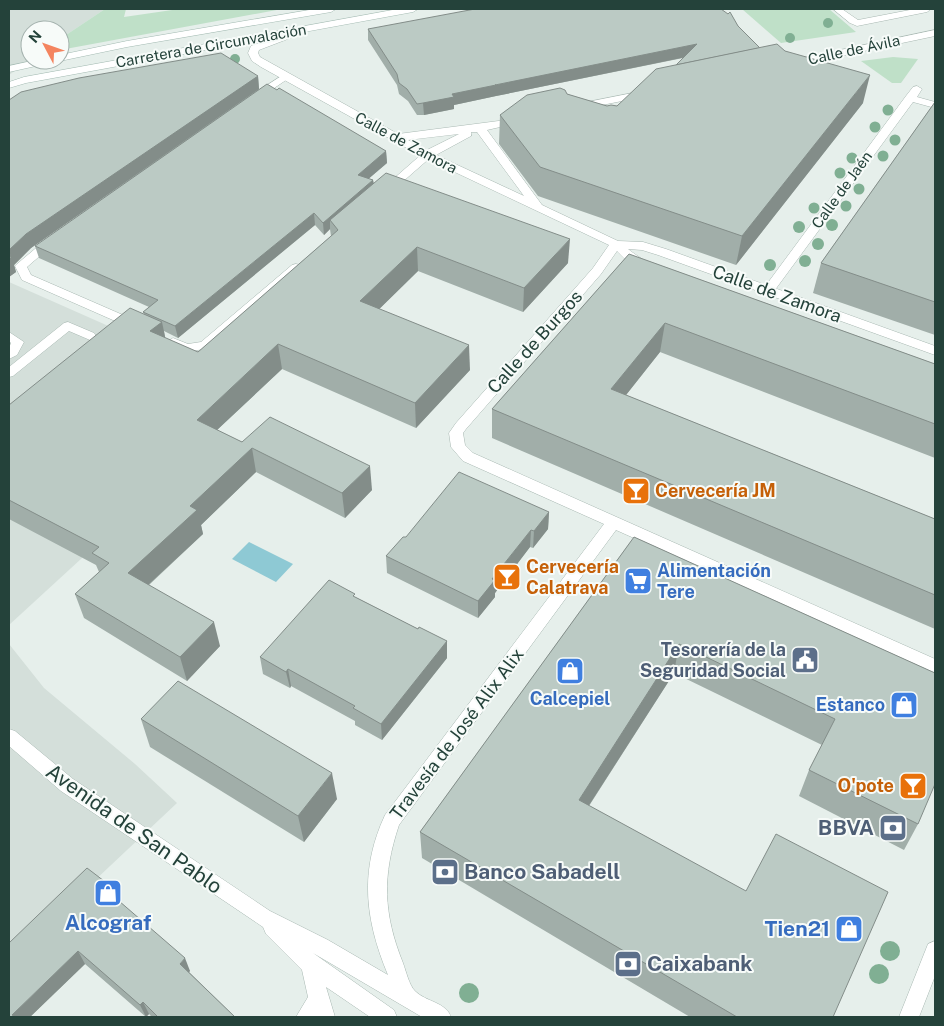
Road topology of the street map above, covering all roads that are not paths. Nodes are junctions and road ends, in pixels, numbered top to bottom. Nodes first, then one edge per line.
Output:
1 (331, 9) edge
2 (413, 9) edge
3 (837, 9) edge
4 (927, 9) edge
5 (302, 30) junction
6 (935, 32) edge
7 (70, 56) edge
8 (780, 66) edge
9 (286, 76) junction
10 (9, 85) edge
11 (654, 91) edge
12 (244, 104) edge
13 (935, 106) edge
14 (570, 109) edge
15 (525, 118) edge
16 (480, 128) junction
17 (394, 138) junction
18 (427, 156) junction
19 (378, 197) edge
20 (539, 209) junction
21 (60, 235) edge
22 (616, 244) junction
23 (303, 261) edge
24 (657, 272) edge
25 (768, 291) junction
26 (141, 328) edge
27 (9, 336) edge
28 (90, 336) dead end
29 (160, 336) edge
30 (935, 351) edge
31 (9, 355) edge
32 (9, 373) edge
33 (613, 523) junction
34 (935, 666) edge
35 (10, 740) edge
36 (263, 917) junction
37 (935, 951) edge
38 (311, 965) junction
39 (407, 996) junction
40 (322, 1008) edge
41 (306, 1017) edge
42 (387, 1017) edge
43 (441, 1017) edge
44 (909, 1017) edge

1 - 7 street, Carretera de Circunvalación
2 - 5 street, Carretera de Circunvalación
3 - 4 lane
5 - 9 street, Calle de Zamora
5 - 10 street, Carretera de Circunvalación
6 - 8 street, Calle de Ávila
9 - 12 lane
9 - 17 street, Calle de Zamora
11 - 14 street
13 - 25 street, Calle de Jaén
15 - 16 street
16 - 17 street
16 - 18 street
16 - 20 street
17 - 18 street, Calle de Zamora
18 - 19 lane
18 - 20 street, Calle de Zamora
20 - 22 street, Calle de Zamora
21 - 26 lane
22 - 24 street, Calle de Zamora
22 - 25 street, Calle de Zamora
22 - 33 street, Calle de Burgos
23 - 29 lane
25 - 30 street, Calle de Zamora
27 - 31 lane
28 - 32 lane
33 - 34 street
33 - 39 street, Travesía de José Alix Alix
35 - 36 street, Avenida de San Pablo
36 - 38 street
36 - 39 street
37 - 44 street
38 - 40 street
38 - 42 street
39 - 43 street
40 - 41 street

